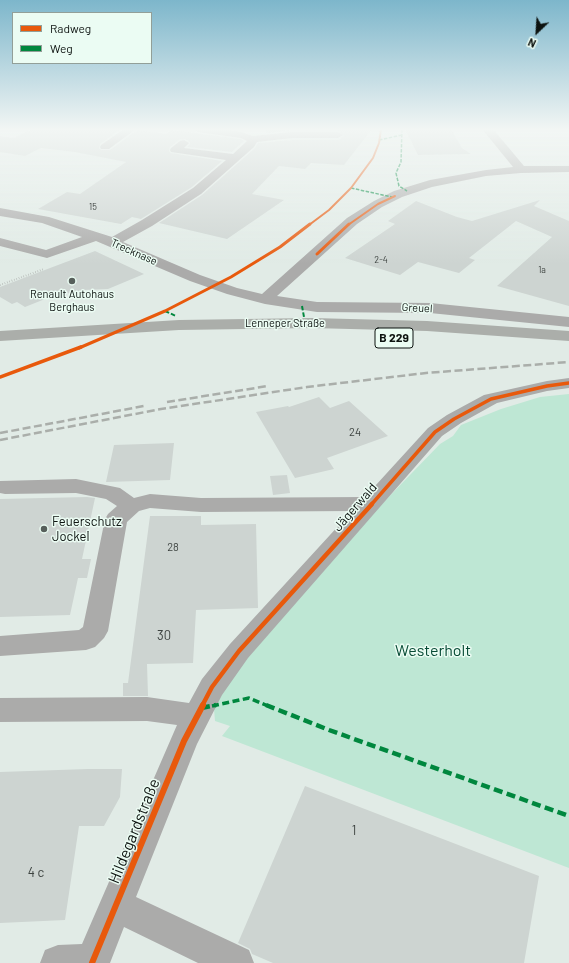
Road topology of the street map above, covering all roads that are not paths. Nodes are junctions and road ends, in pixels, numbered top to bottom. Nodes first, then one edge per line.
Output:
1 (216, 174) edge
2 (481, 174) edge
3 (3, 211) edge
4 (97, 236) junction
5 (0, 242) edge
6 (113, 242) junction
7 (265, 300) junction
8 (569, 322) edge
9 (115, 335) junction
10 (0, 336) edge
11 (569, 336) edge
12 (520, 337) junction
13 (569, 347) edge
14 (0, 349) edge
15 (569, 383) edge
16 (5, 487) dead end
17 (370, 504) junction
18 (131, 506) junction
19 (0, 646) edge
20 (0, 710) edge
21 (199, 712) junction
22 (117, 905) junction
23 (93, 962) edge
24 (58, 963) edge
25 (236, 963) edge

1 - 6 street
2 - 7 street
3 - 4 street, Trecknase
4 - 5 street
4 - 6 street, Trecknase
6 - 7 street, Trecknase
7 - 8 street, Greuel
9 - 10 main road, Lenneper Straße
9 - 12 main road, Lenneper Straße / B 229
9 - 12 main road, Lenneper Straße / B 229
9 - 14 main road, Lenneper Straße / B 229
11 - 12 main road, Lenneper Straße / B 229
12 - 13 main road, Lenneper Straße / B 229
15 - 17 street, Jägerwald
16 - 18 street
17 - 18 street
17 - 21 street, Jägerwald
18 - 19 street
20 - 21 street
21 - 22 street, Hildegardstraße
22 - 23 street, Hildegardstraße
22 - 25 street
23 - 24 street, Hildegardstraße

